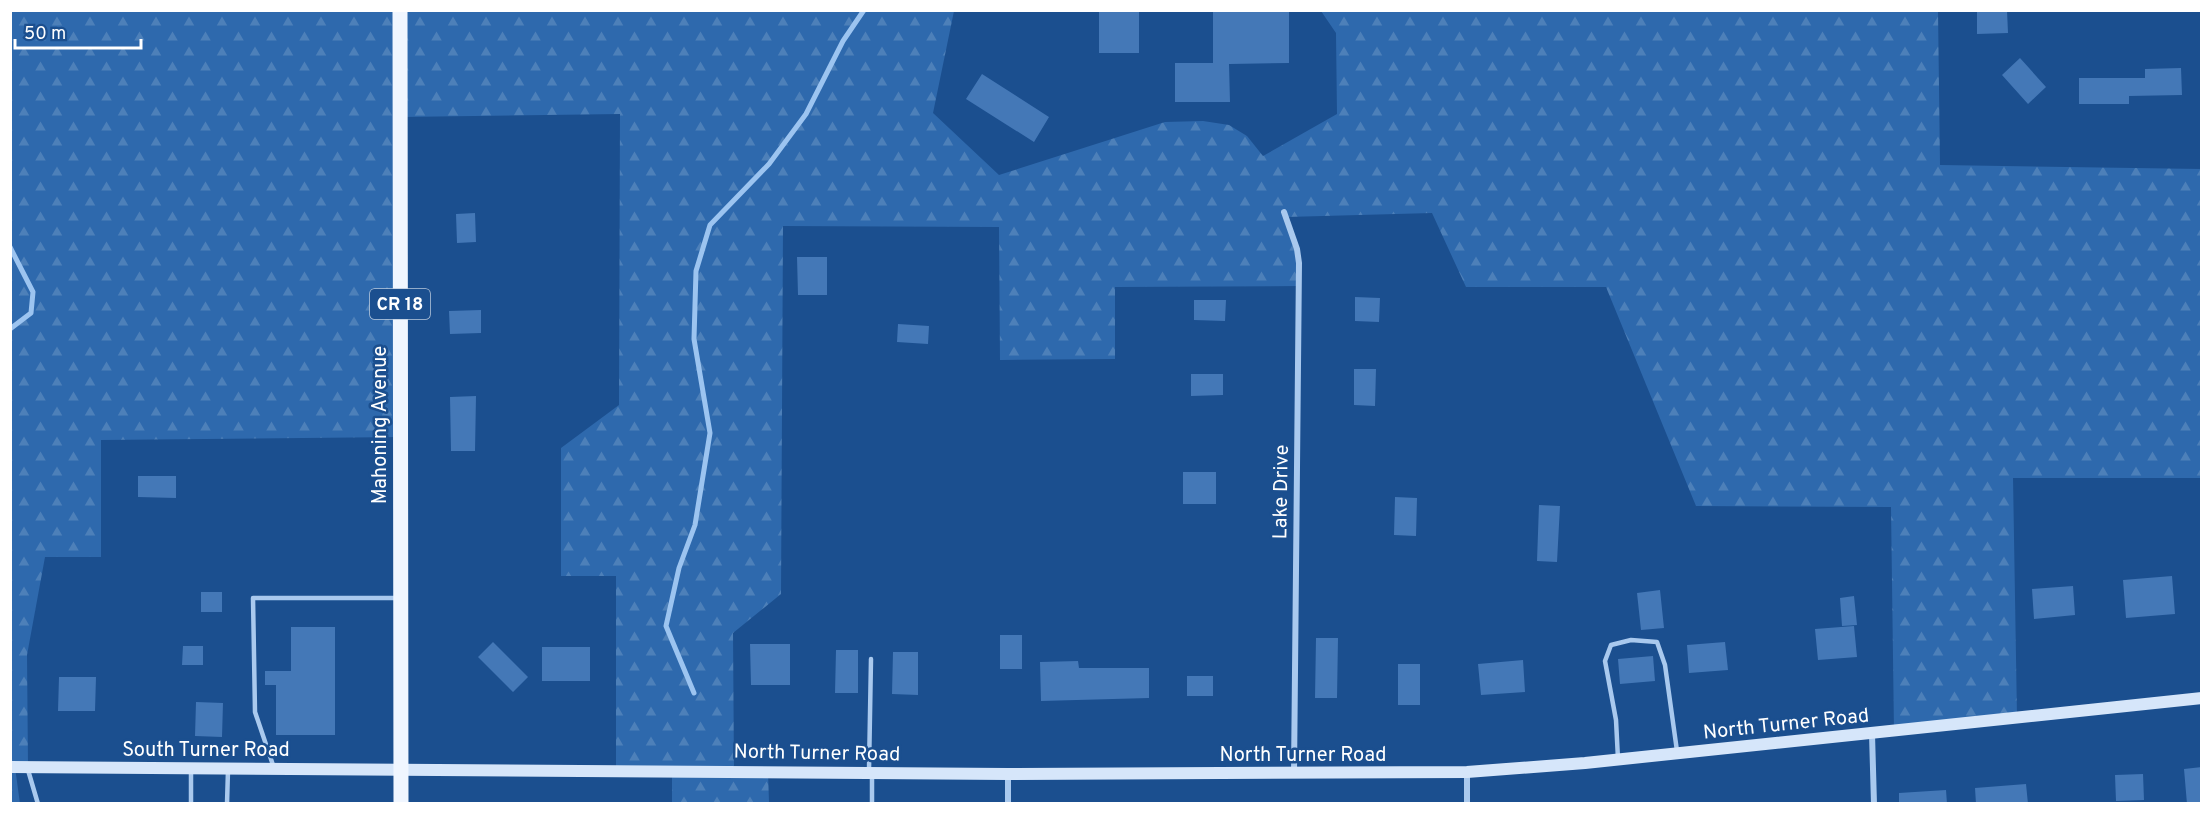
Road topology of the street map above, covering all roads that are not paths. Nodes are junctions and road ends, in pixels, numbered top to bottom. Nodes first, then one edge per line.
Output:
1 (400, 10) edge
2 (1284, 212) dead end
3 (400, 598) junction
4 (871, 659) dead end
5 (2202, 698) edge
6 (1872, 734) junction
7 (1678, 754) junction
8 (1618, 760) junction
9 (10, 767) edge
10 (28, 767) junction
11 (191, 768) junction
12 (228, 768) junction
13 (275, 769) junction
14 (401, 770) junction
15 (870, 772) junction
16 (1467, 772) junction
17 (1008, 774) junction
18 (1294, 774) junction
19 (38, 804) edge
20 (190, 804) edge
21 (227, 804) edge
22 (401, 804) edge
23 (872, 804) edge
24 (1008, 804) edge
25 (1467, 804) edge
26 (1874, 804) edge

1 - 3 main road, Mahoning Avenue / CR 18
2 - 18 street, Lake Drive
3 - 13 lane
3 - 14 main road, Mahoning Avenue / CR 18
4 - 15 lane
5 - 6 street, North Turner Road
6 - 7 street, North Turner Road
6 - 26 street
7 - 8 street, North Turner Road
7 - 8 lane
8 - 16 street, North Turner Road
9 - 10 street, South Turner Road
10 - 11 street, South Turner Road
10 - 19 lane
11 - 12 street, South Turner Road
11 - 20 lane
12 - 13 street, South Turner Road
12 - 21 lane
13 - 14 street, South Turner Road
14 - 15 street, North Turner Road
14 - 22 main road, Mahoning Avenue / CR 18
15 - 17 street, North Turner Road
15 - 23 lane
16 - 18 street, North Turner Road
16 - 25 street
17 - 18 street, North Turner Road
17 - 24 street

